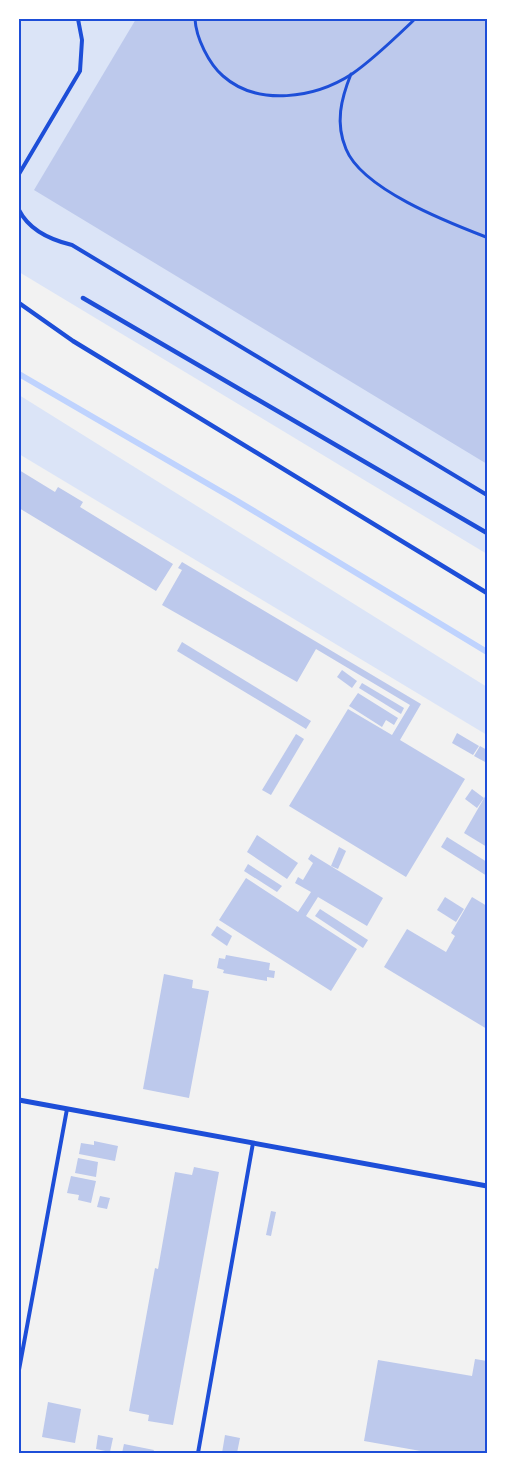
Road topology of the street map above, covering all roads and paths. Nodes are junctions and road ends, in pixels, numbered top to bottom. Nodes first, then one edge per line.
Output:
1 (78, 19) edge
2 (195, 19) edge
3 (415, 19) edge
4 (351, 74) junction
5 (19, 174) edge
6 (19, 210) edge
7 (487, 240) edge
8 (83, 298) dead end
9 (19, 303) edge
10 (487, 495) edge
11 (487, 533) edge
12 (487, 593) edge
13 (19, 1100) edge
14 (67, 1109) junction
15 (253, 1143) junction
16 (487, 1186) edge
17 (19, 1370) edge
18 (198, 1453) edge

1 - 5 lane
2 - 4 path
3 - 4 path
4 - 7 path
6 - 10 lane
8 - 11 street
9 - 12 street
13 - 14 street
14 - 15 street
14 - 17 lane
15 - 16 street
15 - 18 lane

